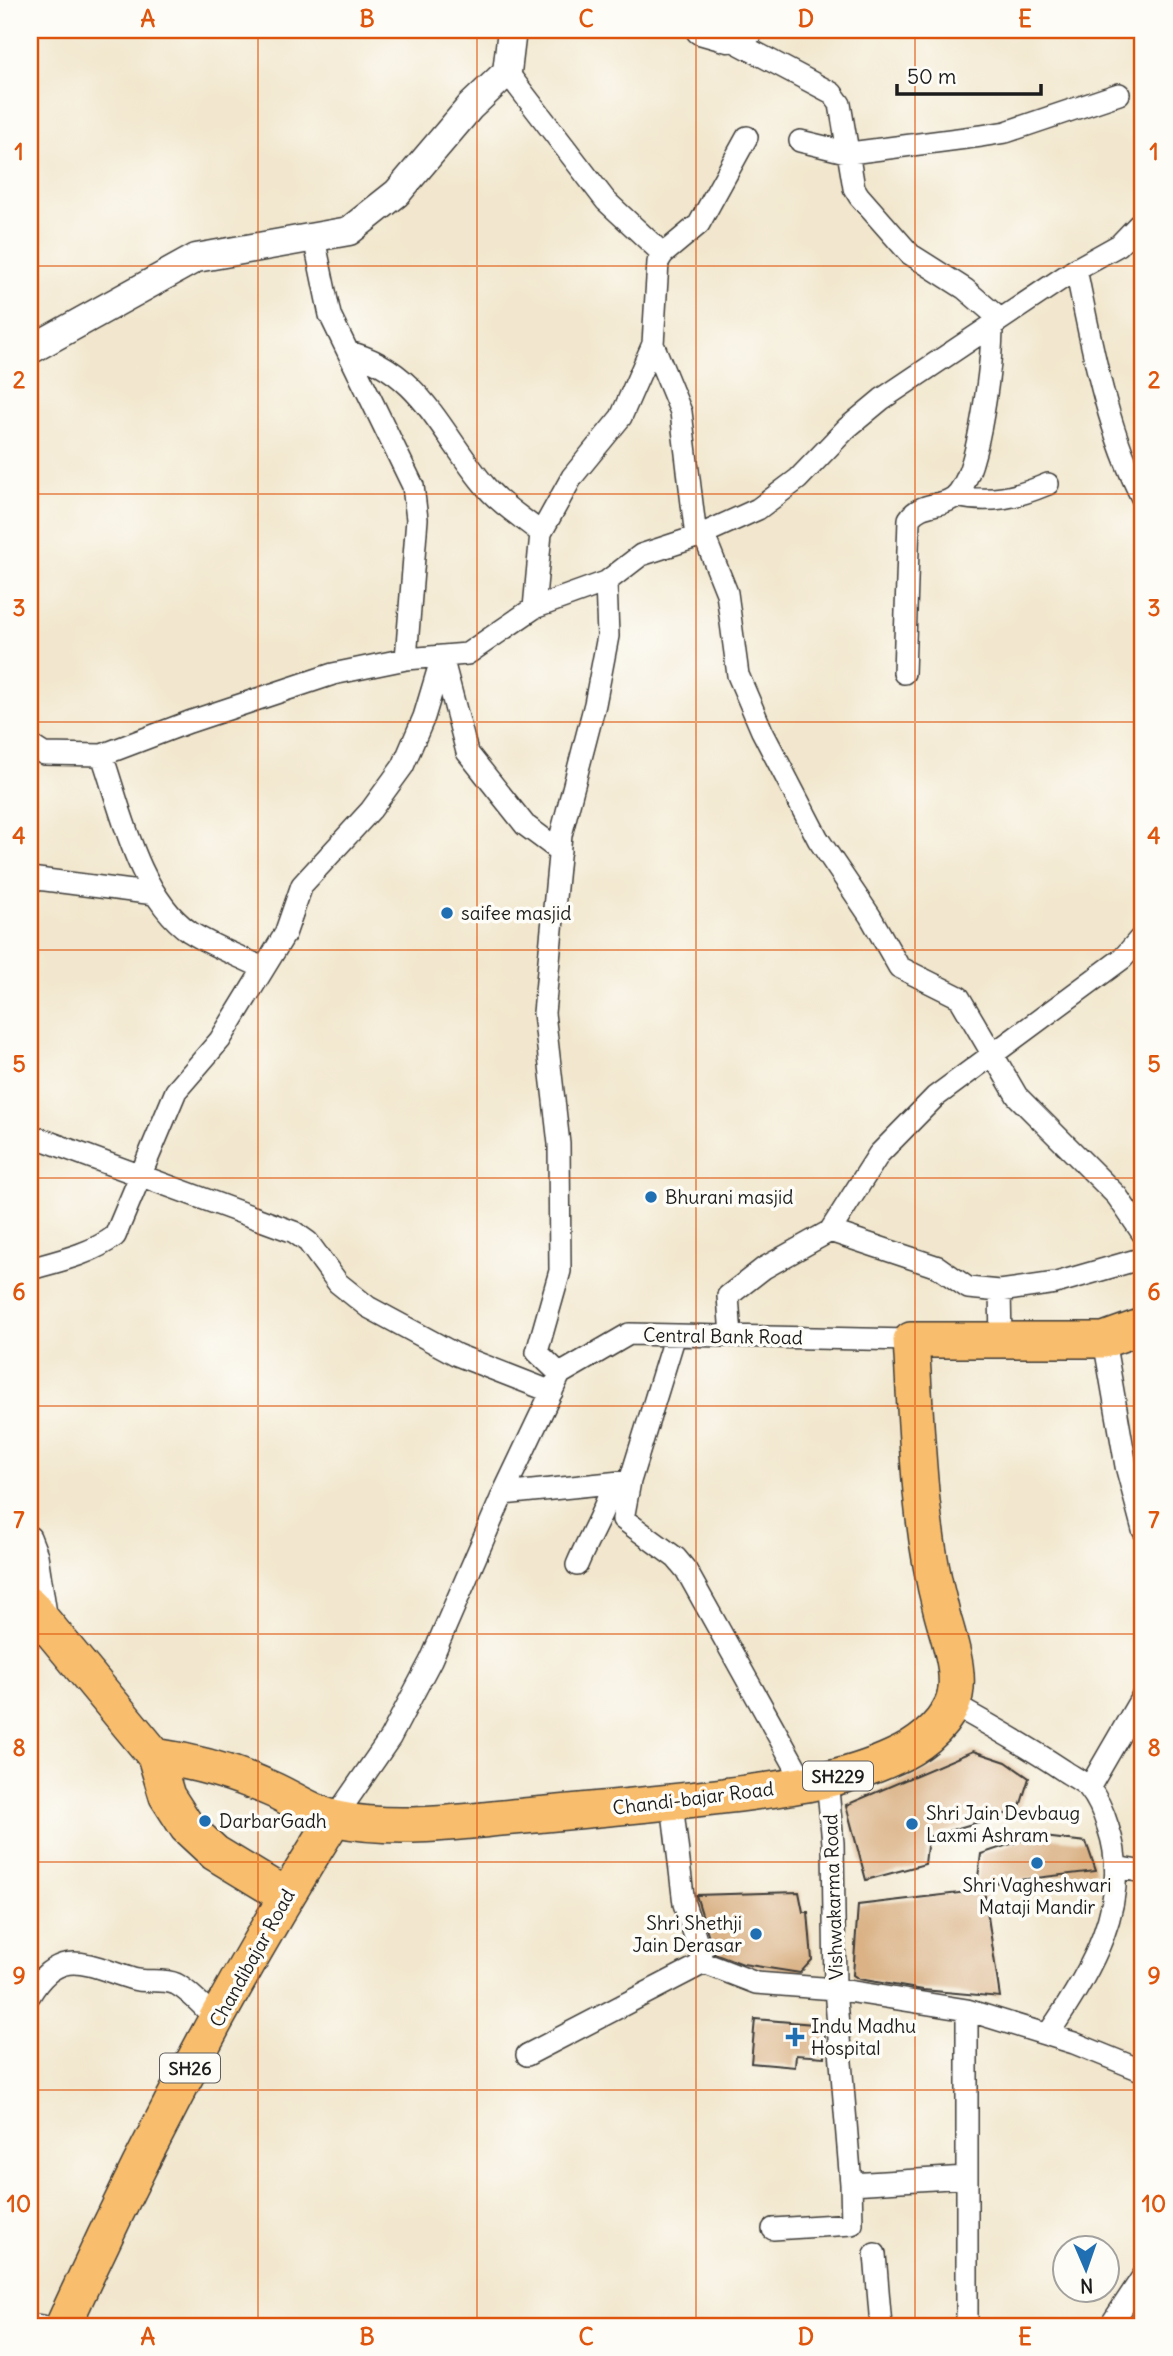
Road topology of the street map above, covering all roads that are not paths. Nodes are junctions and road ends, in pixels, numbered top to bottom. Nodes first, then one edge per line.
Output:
1 (513, 30) edge
2 (699, 30) edge
3 (739, 34) edge
4 (507, 72) junction
5 (1119, 94) dead end
6 (747, 137) dead end
7 (800, 141) dead end
8 (850, 153) junction
9 (1141, 226) edge
10 (314, 238) junction
11 (663, 254) junction
12 (1076, 269) junction
13 (996, 322) junction
14 (653, 344) junction
15 (30, 350) edge
16 (348, 352) junction
17 (1048, 484) dead end
18 (956, 496) junction
19 (1143, 500) edge
20 (541, 533) junction
21 (700, 535) junction
22 (606, 582) junction
23 (534, 608) junction
24 (442, 657) junction
25 (406, 659) junction
26 (904, 673) dead end
27 (30, 745) edge
28 (102, 755) junction
29 (560, 851) junction
30 (30, 878) edge
31 (155, 894) junction
32 (1143, 935) edge
33 (263, 968) junction
34 (993, 1055) junction
35 (30, 1135) edge
36 (140, 1174) junction
37 (830, 1231) junction
38 (1143, 1234) edge
39 (1143, 1258) edge
40 (30, 1269) edge
41 (1000, 1291) junction
42 (1129, 1334) edge
43 (675, 1335) junction
44 (732, 1336) junction
45 (911, 1340) junction
46 (1001, 1340) junction
47 (556, 1383) junction
48 (621, 1482) junction
49 (503, 1494) junction
50 (1143, 1530) edge
51 (30, 1536) edge
52 (577, 1565) dead end
53 (39, 1616) edge
54 (1143, 1695) edge
55 (952, 1704) junction
56 (155, 1756) junction
57 (816, 1782) junction
58 (1088, 1788) junction
59 (672, 1802) junction
60 (334, 1819) junction
61 (1115, 1867) junction
62 (1143, 1872) edge
63 (286, 1896) junction
64 (704, 1963) junction
65 (835, 1989) junction
66 (30, 1995) edge
67 (967, 2010) junction
68 (217, 2020) junction
69 (1048, 2034) junction
70 (527, 2055) dead end
71 (1143, 2071) edge
72 (967, 2176) junction
73 (851, 2184) junction
74 (773, 2228) dead end
75 (875, 2253) dead end
76 (1143, 2276) edge
77 (30, 2324) edge
78 (42, 2326) edge
79 (63, 2326) edge
80 (881, 2326) edge
81 (967, 2326) edge
82 (1110, 2326) edge

1 - 4 street
2 - 3 street
3 - 8 street
4 - 10 street
4 - 11 street
5 - 8 street
6 - 11 street
7 - 8 street
8 - 13 street
9 - 12 street
10 - 15 street
10 - 16 street
11 - 14 street
12 - 13 street
12 - 19 street
13 - 18 street
13 - 21 street
14 - 20 street
14 - 21 street
16 - 20 street
16 - 25 street
17 - 18 street
18 - 26 street
20 - 23 street
21 - 22 street
21 - 34 street
22 - 23 street
22 - 29 street
23 - 24 street
24 - 25 street
24 - 29 street
24 - 33 street
25 - 28 street
27 - 28 street
28 - 31 street
29 - 47 street
30 - 31 street
31 - 33 street
32 - 34 street
33 - 36 street
34 - 37 street
34 - 38 street
35 - 36 street
36 - 40 street
36 - 47 street
37 - 41 street
37 - 44 street
39 - 41 street
41 - 46 street
42 - 46 main road, Central Bank Road
42 - 50 street
43 - 44 street, Central Bank Road
43 - 47 street, Central Bank Road
43 - 48 street
44 - 45 street, Central Bank Road
45 - 46 main road, Central Bank Road
45 - 55 main road
47 - 49 street
48 - 49 street
48 - 52 street
48 - 57 street
49 - 60 street
51 - 53 street
53 - 56 main road
54 - 58 street
55 - 57 main road, Chandi-bajar Road / SH229
55 - 58 street
56 - 60 main road
56 - 63 main road
57 - 59 main road, Chandi-bajar Road / SH229
57 - 65 street, Vishwakarma Road
58 - 61 street
59 - 60 main road, Chandi-bajar Road / SH229
59 - 64 street
60 - 63 main road, Chandibajar Road / SH26
61 - 62 street
61 - 69 street
63 - 68 main road, Chandibajar Road / SH26
64 - 65 street
64 - 70 street
65 - 67 street, Vishwakarma Road
65 - 73 street
66 - 68 street
67 - 69 street, Vishwakarma Road
67 - 72 street
68 - 79 main road, Chandibajar Road / SH26
69 - 71 street, Vishwakarma Road
72 - 73 street
72 - 81 street
73 - 74 street
75 - 80 street
76 - 82 street
77 - 78 street

